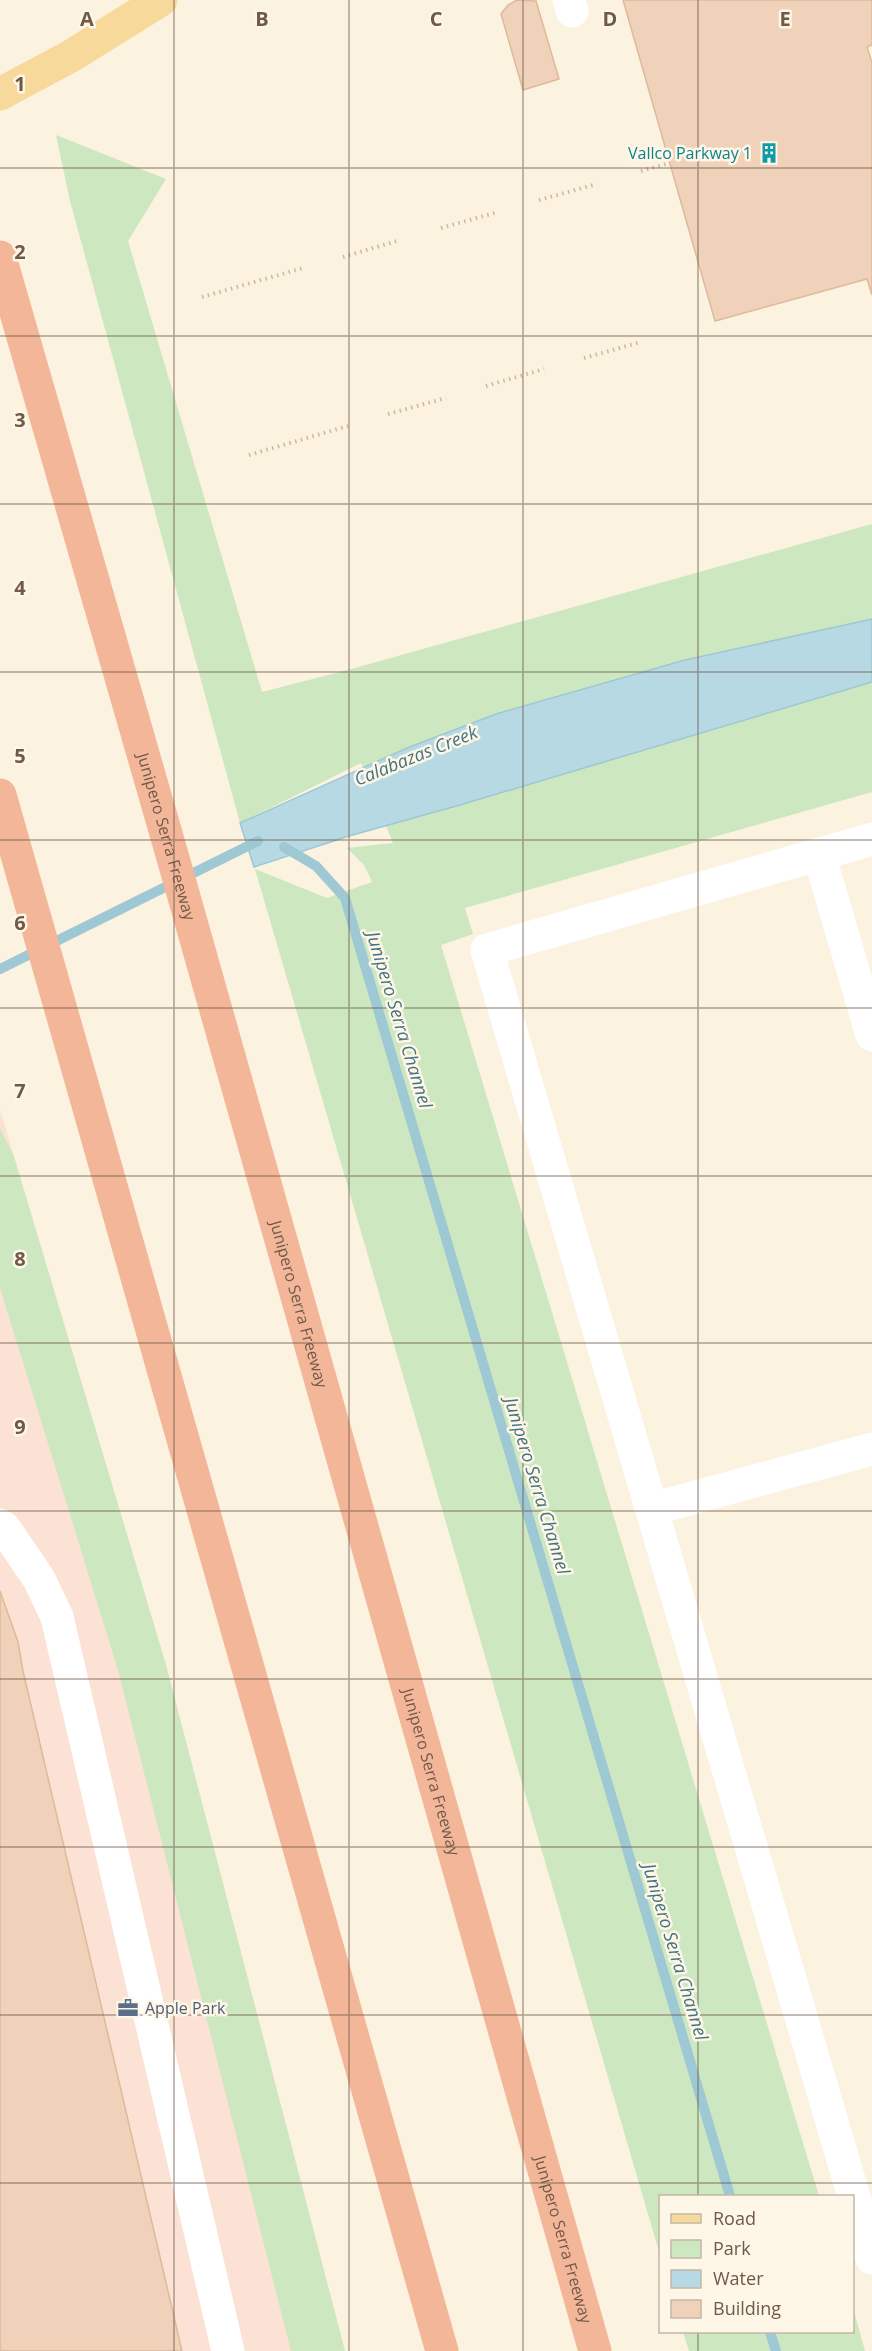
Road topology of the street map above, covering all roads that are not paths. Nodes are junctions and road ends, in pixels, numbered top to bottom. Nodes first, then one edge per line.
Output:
1 (161, 0) edge
2 (0, 94) edge
3 (0, 257) edge
4 (0, 795) edge
5 (872, 839) edge
6 (819, 854) junction
7 (861, 950) edge
8 (872, 1035) edge
9 (872, 1449) edge
10 (652, 1509) junction
11 (0, 1525) edge
12 (864, 2204) edge
13 (872, 2258) edge
14 (228, 2351) edge
15 (442, 2351) edge
16 (595, 2351) edge

1 - 2 main road
3 - 16 highway, Junipero Serra Freeway
4 - 15 highway
5 - 6 lane
6 - 7 lane
6 - 10 lane
7 - 8 lane
9 - 10 lane
10 - 12 lane
11 - 14 lane
12 - 13 lane

